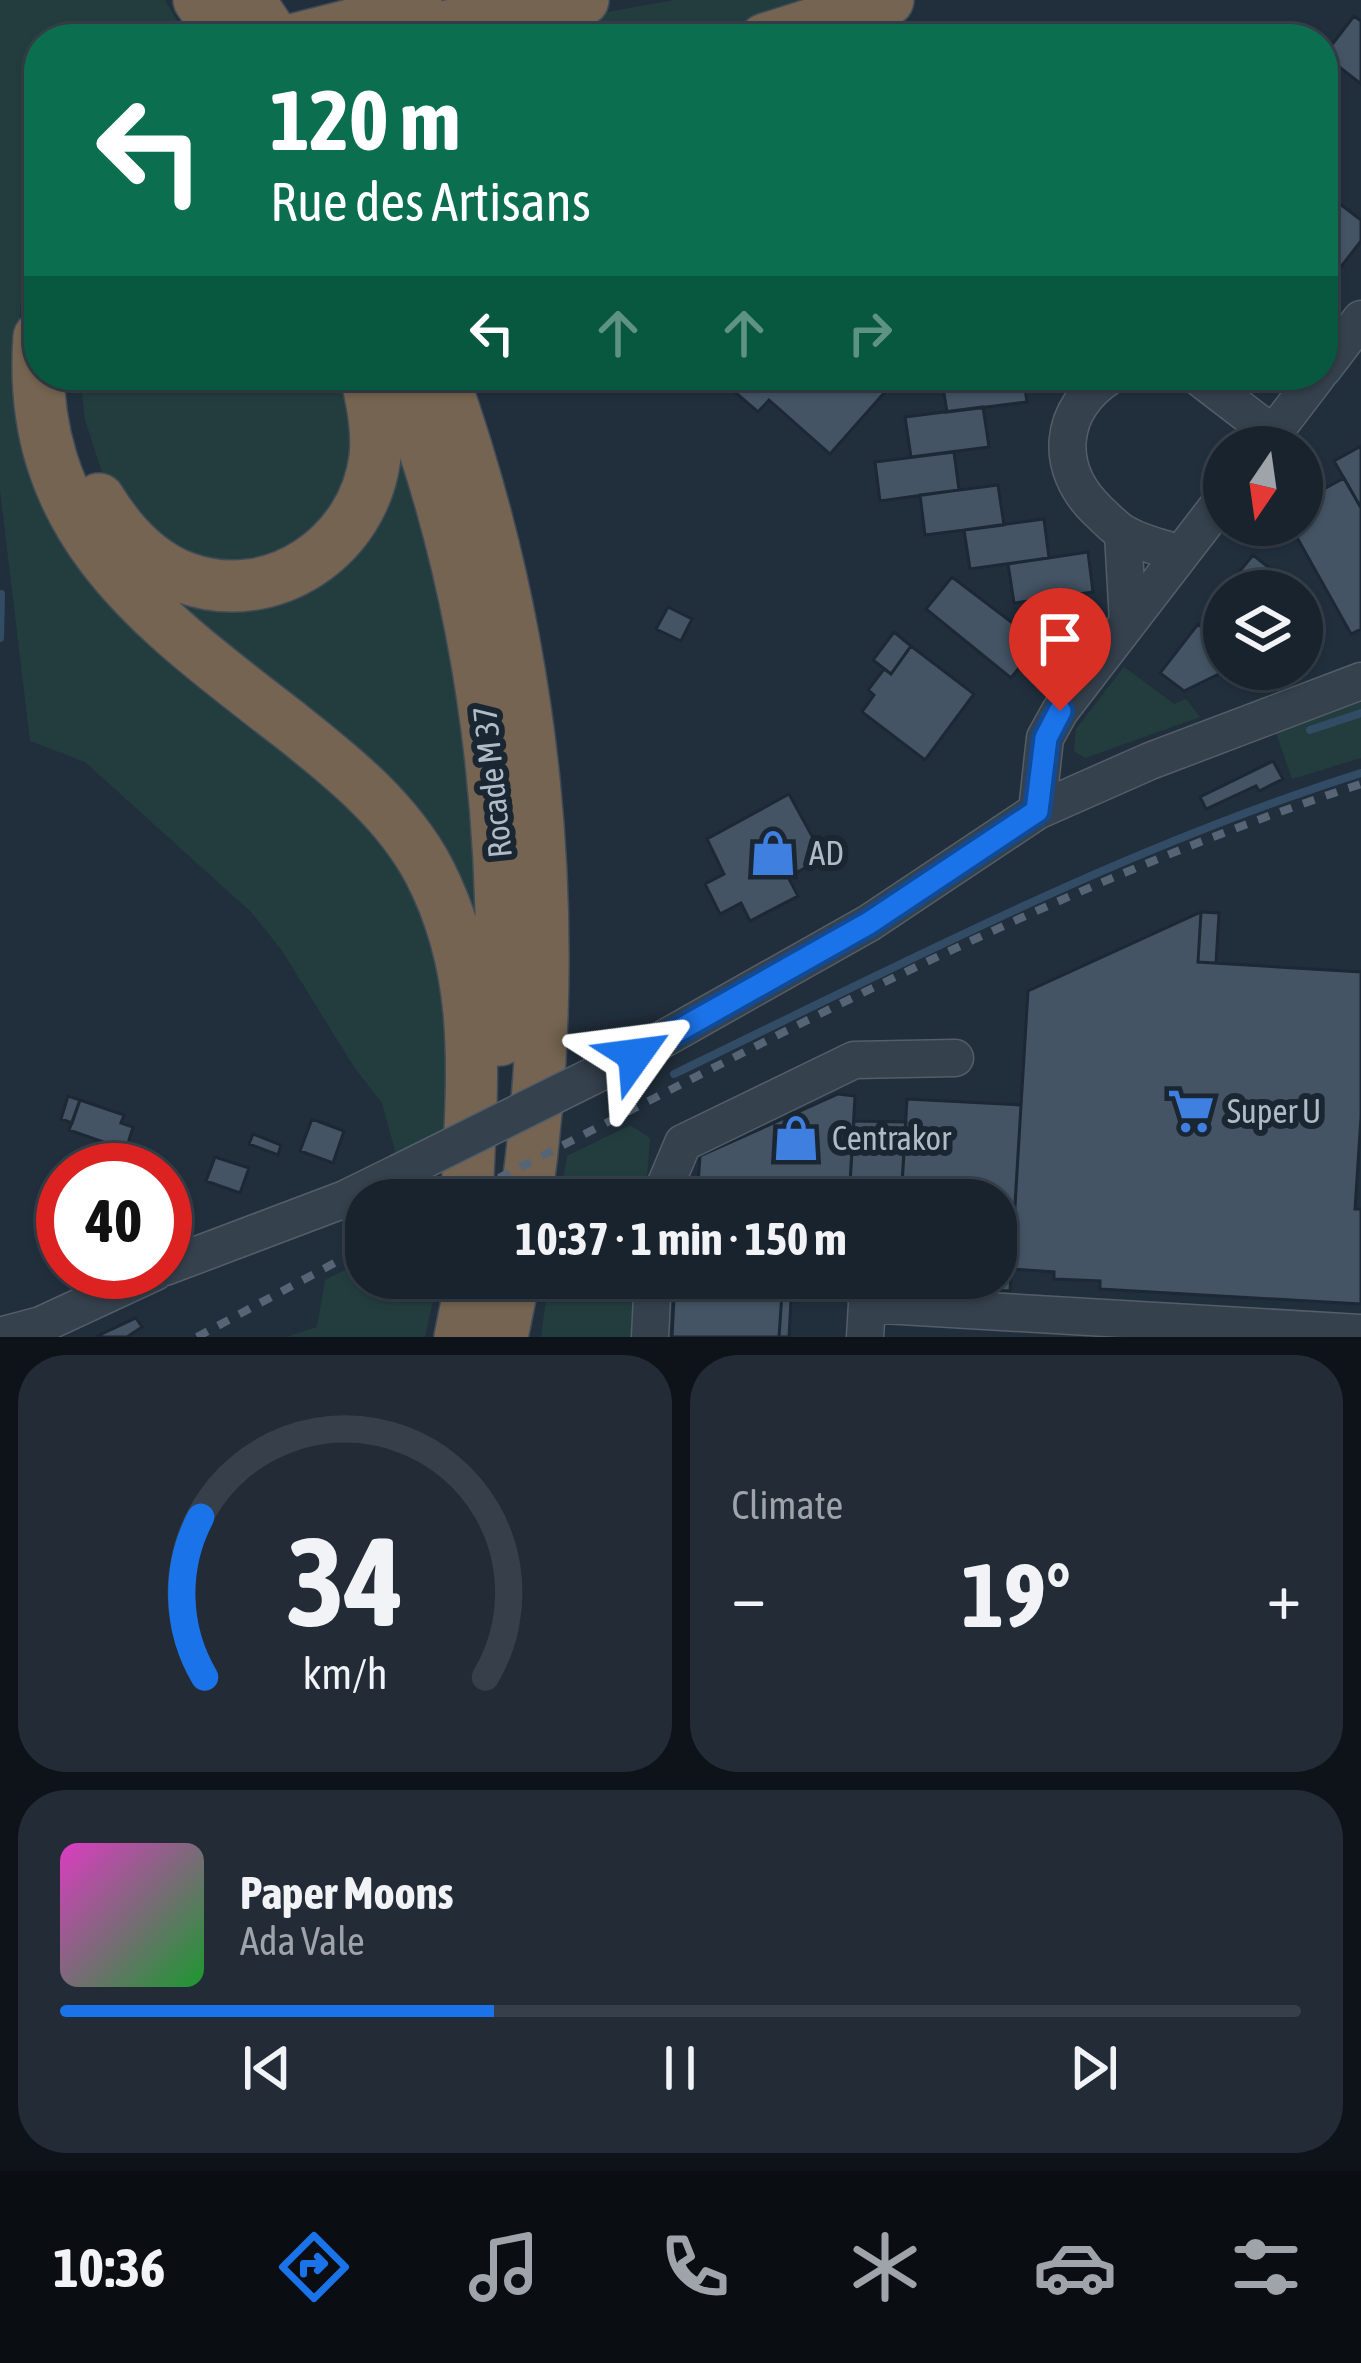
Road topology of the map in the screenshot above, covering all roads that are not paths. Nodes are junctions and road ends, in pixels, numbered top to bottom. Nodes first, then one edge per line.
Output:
1 (458, 0) edge
2 (583, 0) edge
3 (888, 0) edge
4 (387, 24) edge
5 (408, 24) edge
6 (812, 24) edge
7 (1361, 320) edge
8 (1338, 350) edge
9 (39, 390) edge
10 (66, 390) edge
11 (369, 390) edge
12 (403, 390) edge
13 (447, 390) edge
14 (483, 390) edge
15 (1090, 390) edge
16 (1213, 390) edge
17 (1307, 390) edge
18 (1252, 426) edge
19 (1279, 426) edge
20 (1203, 525) edge
21 (1124, 534) junction
22 (1181, 554) junction
23 (501, 573) junction
24 (1128, 622) junction
25 (1361, 681) edge
26 (1037, 811) junction
27 (955, 1058) dead end
28 (468, 1179) edge
29 (486, 1179) edge
30 (528, 1179) edge
31 (667, 1179) edge
32 (192, 1257) edge
33 (96, 1299) edge
34 (652, 1299) edge
35 (1361, 1333) edge
36 (0, 1336) edge
37 (650, 1337) edge
38 (865, 1337) edge

1 - 4 highway
2 - 5 highway
3 - 6 highway
7 - 8 street
9 - 28 highway
10 - 11 highway
12 - 29 highway, Rocade M 37
13 - 23 highway, Rocade M 37
14 - 23 highway
15 - 21 street
16 - 18 street
17 - 19 street
20 - 22 street
21 - 22 street
21 - 24 street
22 - 24 street
23 - 30 highway, Rocade M 37
24 - 26 street
25 - 26 street
26 - 32 street, bridge
27 - 31 street
33 - 36 street
34 - 37 street
35 - 38 street

